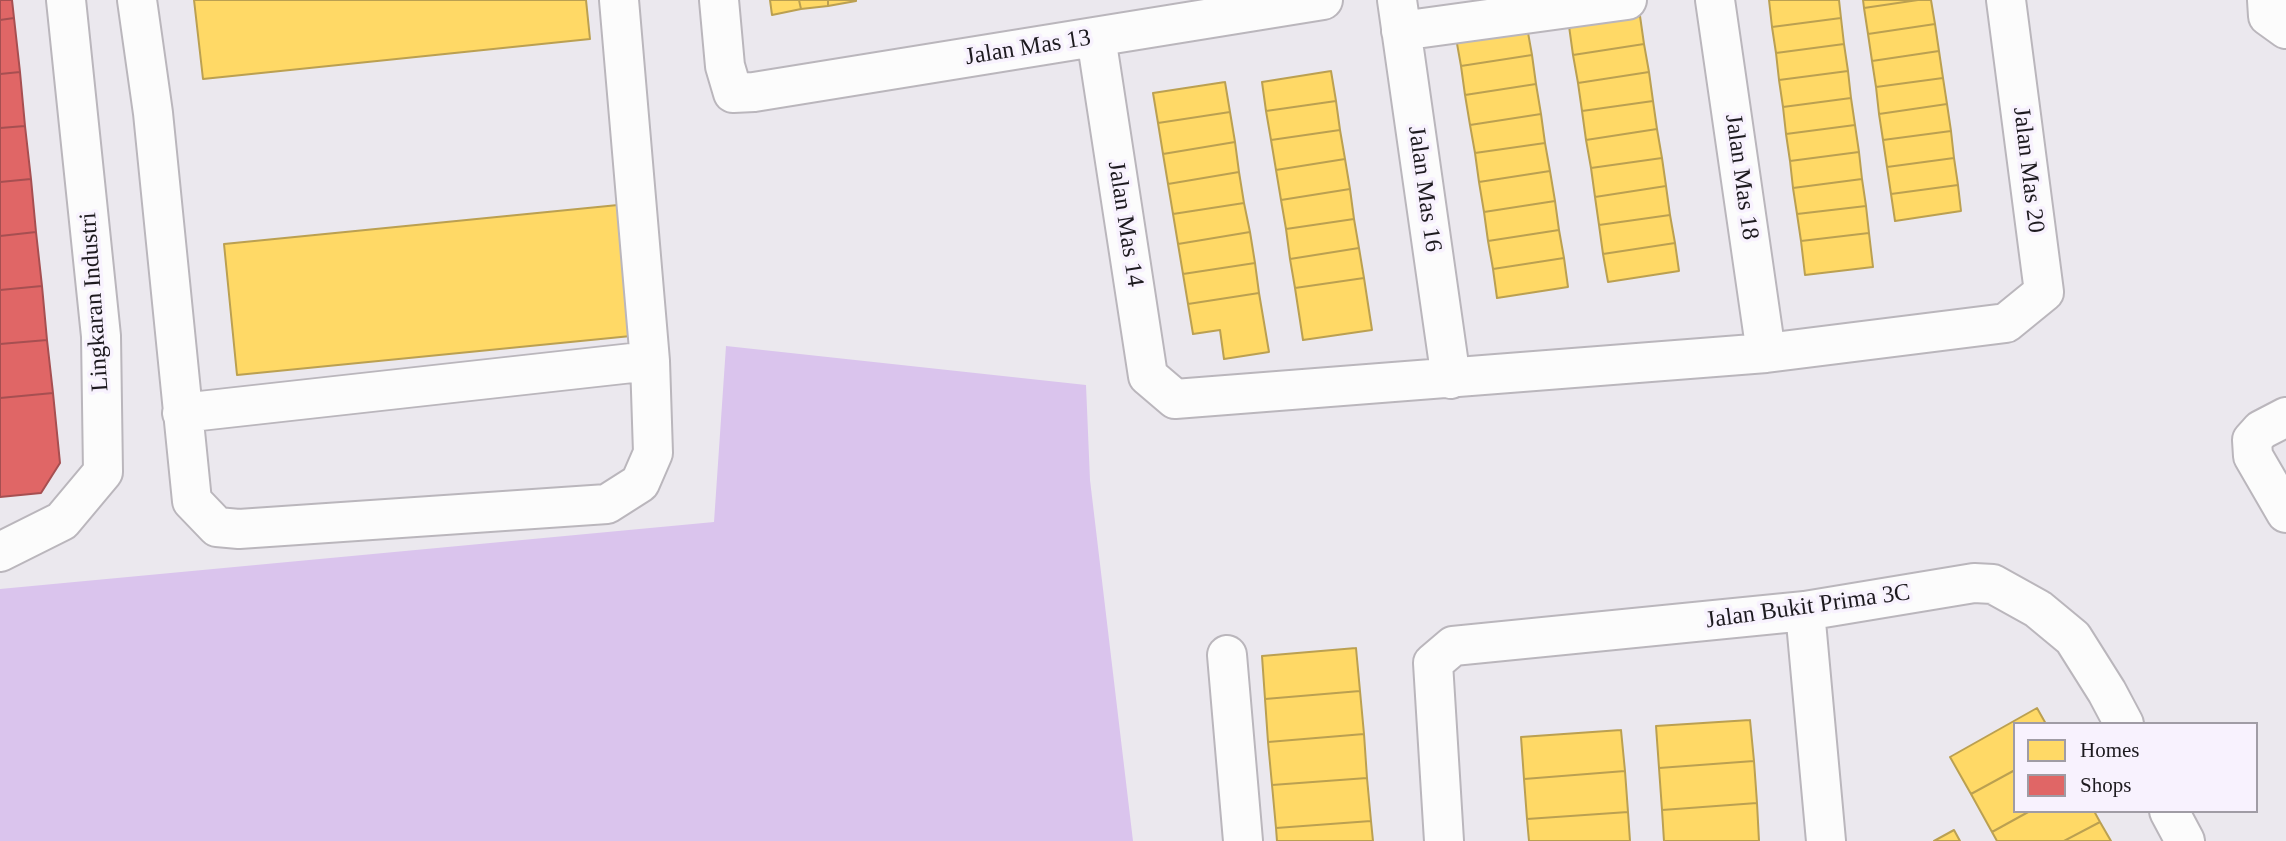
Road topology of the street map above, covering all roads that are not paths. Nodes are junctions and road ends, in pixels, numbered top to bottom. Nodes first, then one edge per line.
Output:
1 (66, 0) edge
2 (137, 0) edge
3 (620, 0) edge
4 (719, 0) edge
5 (1323, 0) edge
6 (1627, 0) edge
7 (1715, 0) edge
8 (2006, 0) edge
9 (2267, 0) edge
10 (1399, 16) edge
11 (2286, 29) edge
12 (1096, 37) junction
13 (1766, 353) junction
14 (650, 361) junction
15 (1451, 379) junction
16 (182, 414) junction
17 (2286, 417) edge
18 (2286, 513) edge
19 (0, 552) edge
20 (1805, 611) junction
21 (1227, 655) dead end
22 (2123, 722) edge
23 (2170, 813) edge
24 (1243, 841) edge
25 (1444, 841) edge
26 (1825, 841) edge
27 (2185, 841) edge

1 - 19 street, Lingkaran Industri
2 - 16 street
3 - 14 street
4 - 12 street, Jalan Mas 13
5 - 12 street, Jalan Mas 13
6 - 10 street
7 - 13 street, Jalan Mas 18
8 - 13 street, Jalan Mas 20
9 - 11 street
10 - 15 street, Jalan Mas 16
12 - 15 street, Jalan Mas 14
13 - 15 street
14 - 16 street
14 - 16 street
17 - 18 street
20 - 22 street, Jalan Bukit Prima 3C
20 - 25 street, Jalan Bukit Prima 3C
20 - 26 street
21 - 24 street
23 - 27 street

